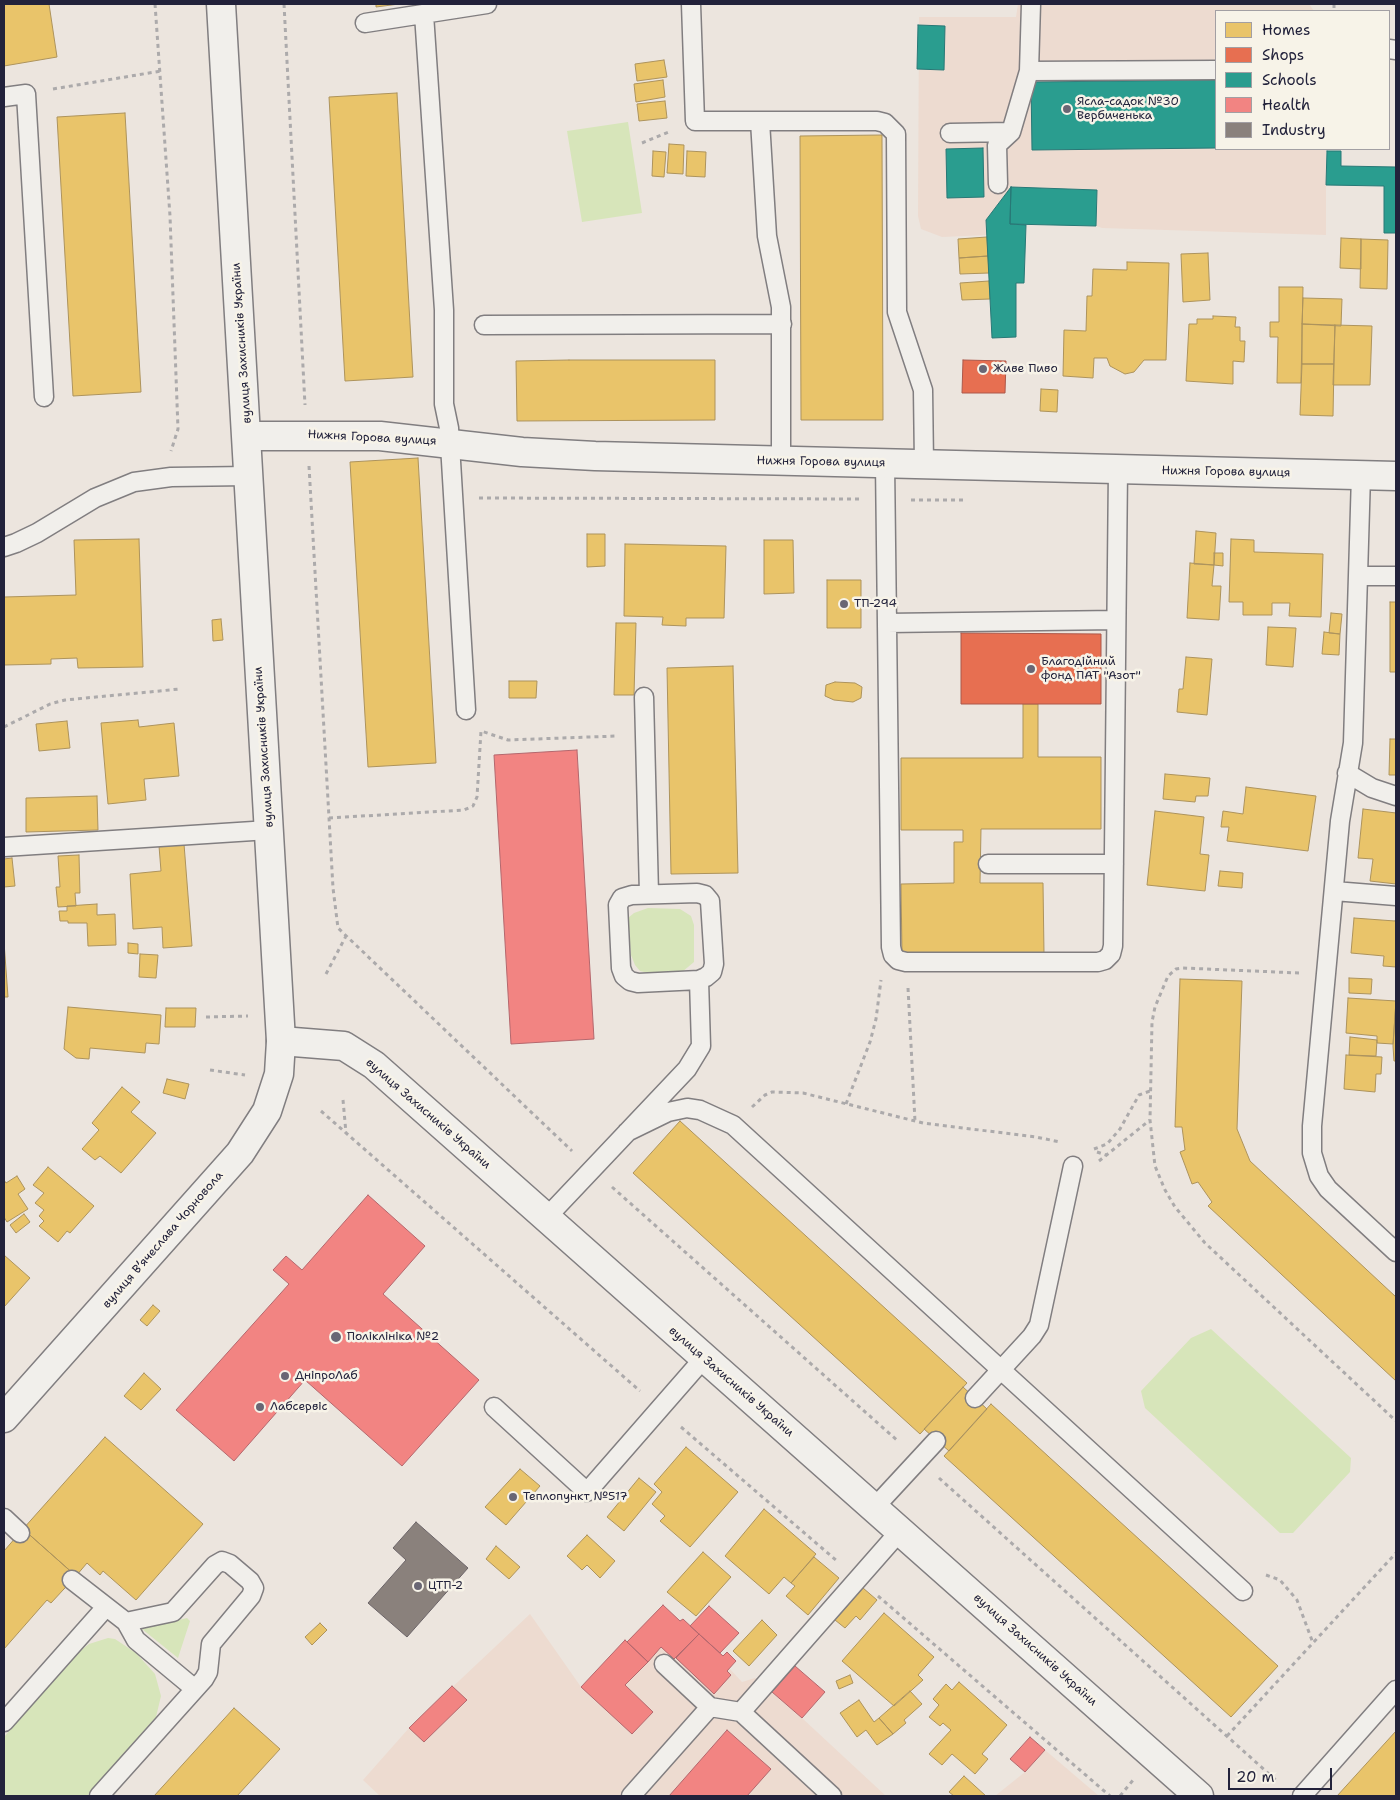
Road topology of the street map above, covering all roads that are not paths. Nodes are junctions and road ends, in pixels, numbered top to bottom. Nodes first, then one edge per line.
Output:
1 (221, 4) edge
2 (487, 4) edge
3 (690, 4) edge
4 (1031, 4) edge
5 (424, 14) junction
6 (365, 23) dead end
7 (1215, 70) edge
8 (1029, 71) junction
9 (4, 97) edge
10 (760, 121) junction
11 (1011, 132) junction
12 (950, 133) dead end
13 (998, 184) dead end
14 (782, 324) junction
15 (484, 325) dead end
16 (44, 397) dead end
17 (247, 436) junction
18 (450, 443) junction
19 (780, 461) junction
20 (885, 463) junction
21 (924, 464) junction
22 (1118, 469) junction
23 (1361, 475) junction
24 (249, 476) junction
25 (1396, 476) edge
26 (4, 547) edge
27 (1358, 576) junction
28 (1396, 576) edge
29 (1116, 620) junction
30 (887, 624) junction
31 (644, 697) dead end
32 (466, 710) dead end
33 (1348, 773) junction
34 (1396, 796) edge
35 (269, 830) junction
36 (4, 847) edge
37 (988, 864) dead end
38 (1114, 864) junction
39 (1334, 891) junction
40 (649, 894) junction
41 (1396, 896) edge
42 (699, 980) junction
43 (281, 1041) junction
44 (627, 1132) junction
45 (1073, 1166) dead end
46 (546, 1218) junction
47 (1396, 1252) edge
48 (704, 1358) junction
49 (1002, 1369) junction
50 (975, 1398) dead end
51 (494, 1407) dead end
52 (4, 1418) edge
53 (936, 1441) dead end
54 (874, 1508) junction
55 (4, 1518) edge
56 (900, 1531) junction
57 (20, 1533) dead end
58 (72, 1580) dead end
59 (1242, 1591) dead end
60 (106, 1607) junction
61 (126, 1622) junction
62 (664, 1664) dead end
63 (195, 1689) junction
64 (1396, 1690) edge
65 (710, 1707) junction
66 (740, 1712) junction
67 (4, 1722) edge
68 (99, 1796) edge
69 (631, 1796) edge
70 (832, 1796) edge
71 (1199, 1796) edge
72 (1302, 1796) edge

1 - 17 street, вулиця Захисників України
2 - 5 lane
3 - 10 lane
4 - 8 lane
5 - 6 lane
5 - 18 lane
7 - 8 lane
8 - 11 lane
9 - 16 lane
10 - 14 lane
10 - 21 lane
11 - 12 lane
11 - 13 lane
14 - 15 lane
14 - 19 lane
17 - 18 street, Нижня Горова вулиця
17 - 24 street, вулиця Захисників України
18 - 19 street, Нижня Горова вулиця
18 - 32 lane
19 - 20 street, Нижня Горова вулиця
20 - 21 street, Нижня Горова вулиця
20 - 30 lane
21 - 22 street, Нижня Горова вулиця
22 - 23 street, Нижня Горова вулиця
22 - 29 lane
23 - 25 street, Нижня Горова вулиця
23 - 27 lane
24 - 26 lane
24 - 35 street, вулиця Захисників України
27 - 28 lane
27 - 33 lane
29 - 30 lane
29 - 38 lane
30 - 38 lane
31 - 40 lane
33 - 34 lane
33 - 39 lane
35 - 36 lane
35 - 43 street, вулиця Захисників України
37 - 38 lane
39 - 41 lane
39 - 47 lane
40 - 42 lane
40 - 42 lane
42 - 44 lane
43 - 46 street, вулиця Захисників України
43 - 52 street, вулиця Вʼячеслава Чорновола
44 - 46 lane
44 - 49 lane
45 - 49 lane
46 - 48 street, вулиця Захисників України
48 - 51 lane
48 - 54 street, вулиця Захисників України
49 - 50 lane
49 - 59 lane
53 - 54 lane
54 - 56 street, вулиця Захисників України
55 - 57 lane
56 - 66 lane
56 - 71 street, вулиця Захисників України
58 - 60 lane
60 - 61 lane
60 - 67 lane
61 - 63 lane
61 - 63 lane
62 - 65 lane
63 - 68 lane
64 - 72 lane
65 - 66 lane
65 - 69 lane
66 - 70 lane

